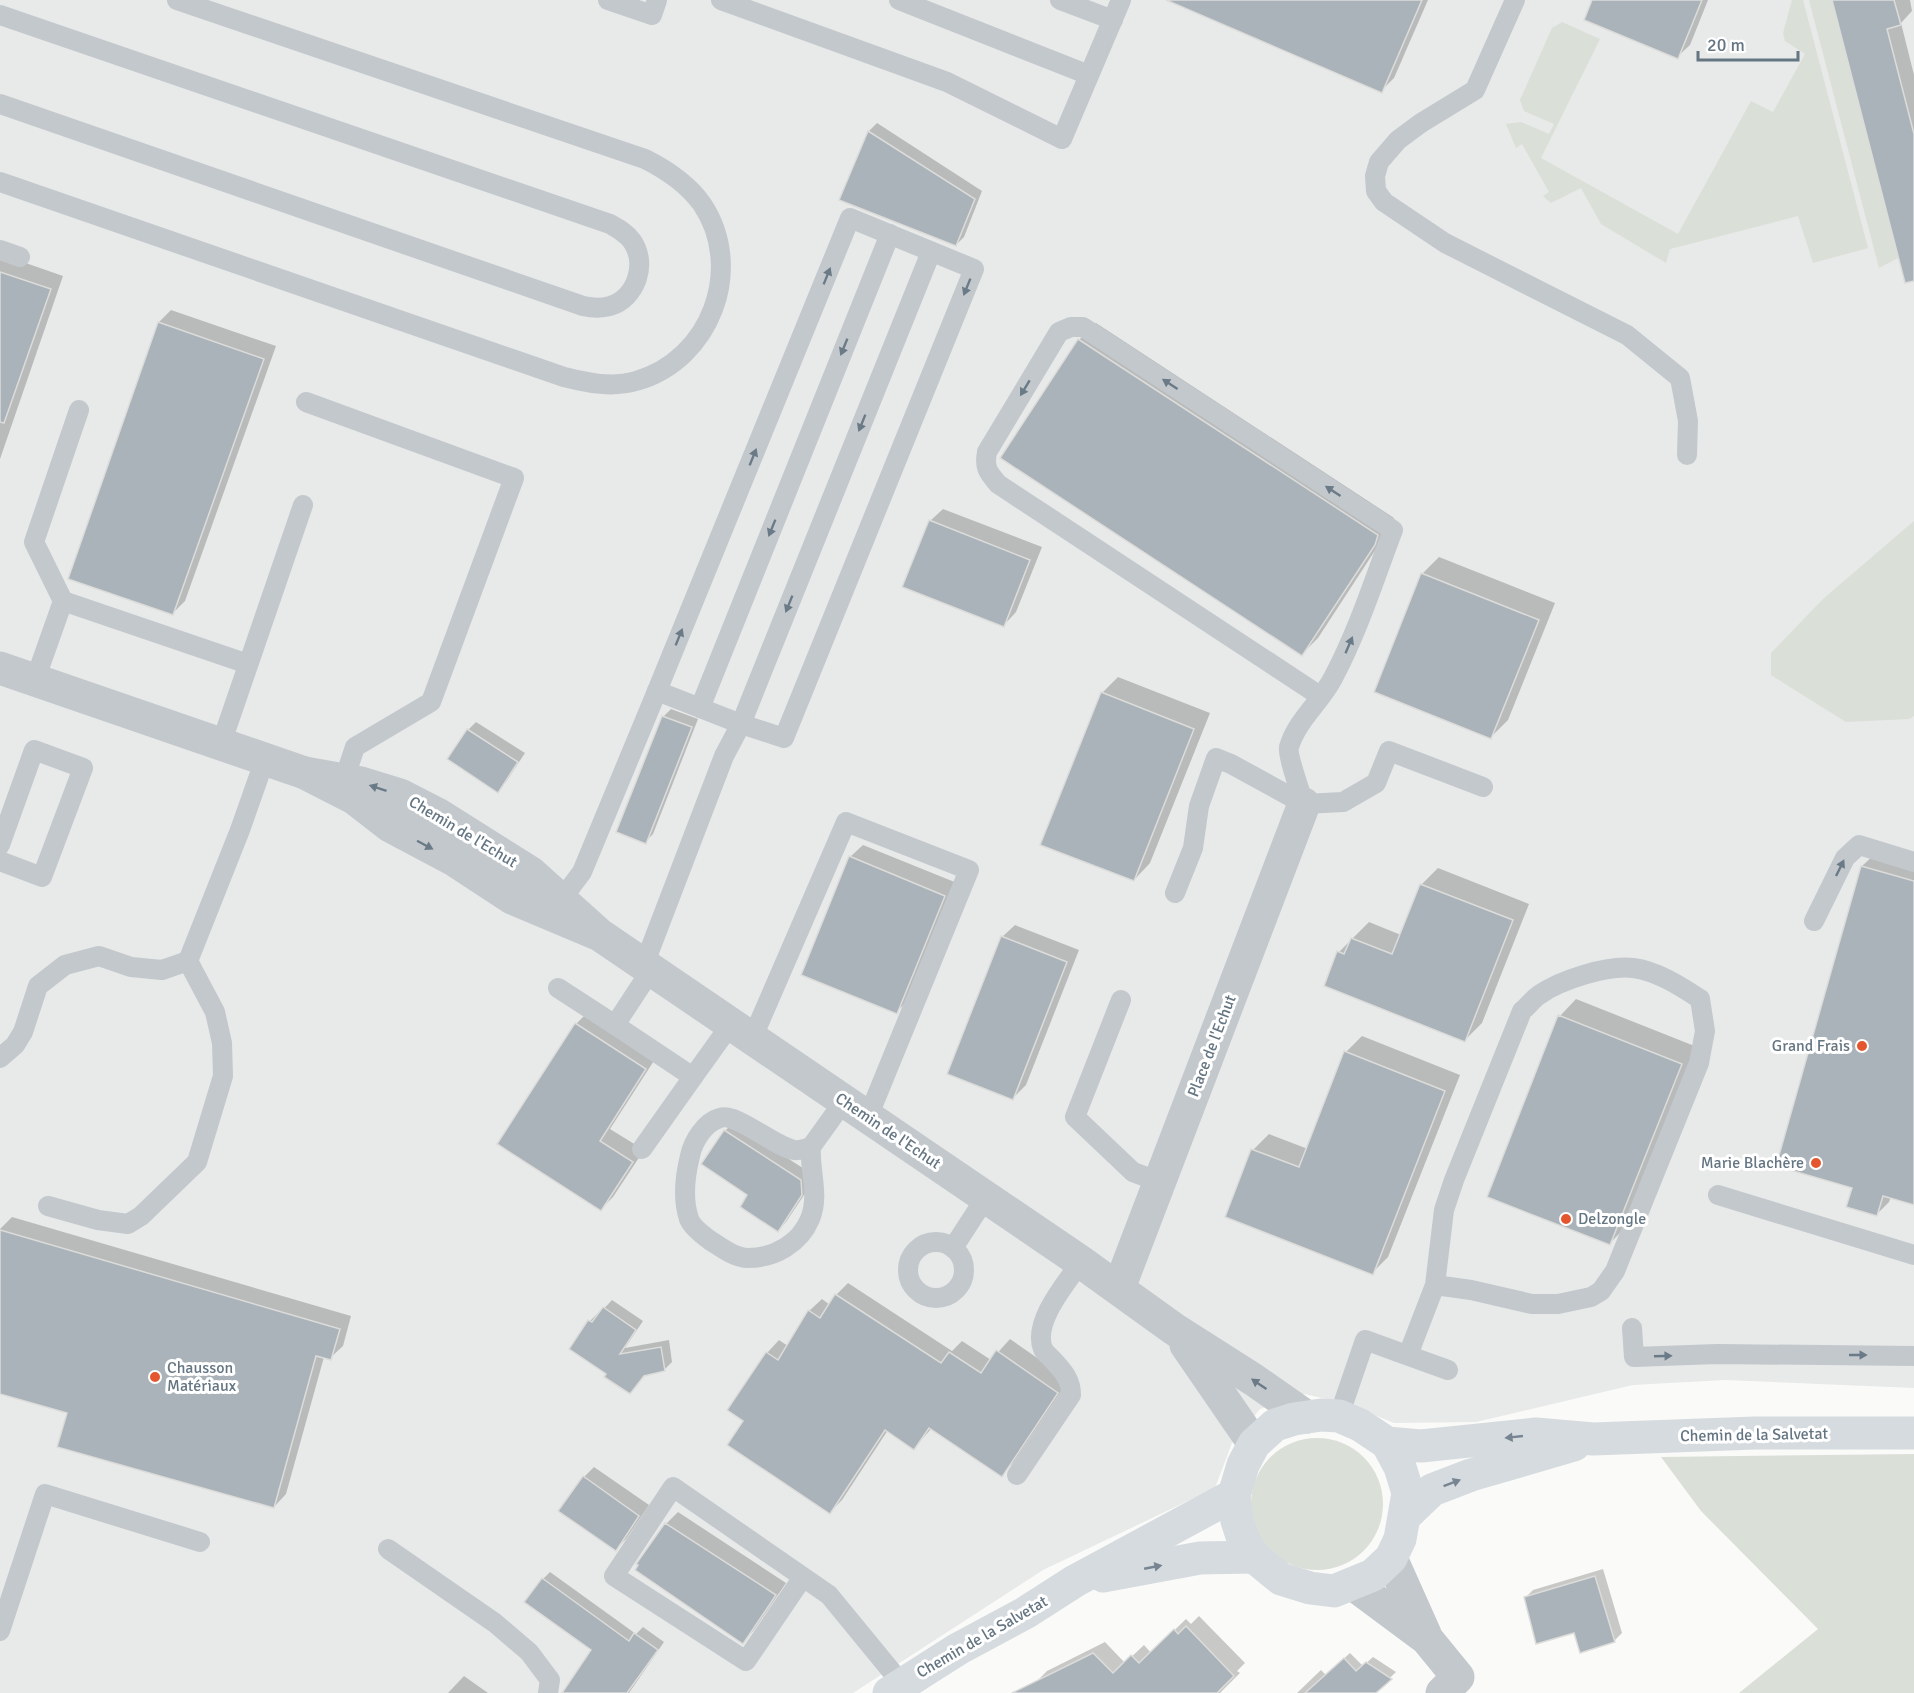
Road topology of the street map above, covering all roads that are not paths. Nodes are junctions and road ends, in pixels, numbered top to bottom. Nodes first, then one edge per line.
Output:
1 (177, 0) edge
2 (608, 0) edge
3 (657, 0) edge
4 (721, 0) edge
5 (899, 0) edge
6 (1060, 0) edge
7 (1121, 0) edge
8 (1515, 0) edge
9 (0, 15) edge
10 (1113, 20) junction
11 (1089, 75) junction
12 (0, 104) edge
13 (0, 182) edge
14 (890, 234) junction
15 (0, 250) edge
16 (932, 252) junction
17 (20, 257) dead end
18 (306, 402) dead end
19 (79, 410) dead end
20 (1687, 455) dead end
21 (303, 505) dead end
22 (63, 601) junction
23 (248, 664) junction
24 (0, 668) edge
25 (35, 680) junction
26 (657, 691) junction
27 (1320, 696) junction
28 (700, 708) junction
29 (741, 724) junction
30 (221, 744) junction
31 (265, 759) junction
32 (305, 773) junction
33 (344, 780) junction
34 (1483, 787) dead end
35 (1304, 804) junction
36 (0, 845) edge
37 (0, 861) edge
38 (1914, 862) edge
39 (1176, 893) dead end
40 (561, 900) junction
41 (1814, 921) dead end
42 (600, 935) junction
43 (188, 961) junction
44 (648, 967) junction
45 (558, 988) dead end
46 (1121, 1000) dead end
47 (615, 1025) junction
48 (742, 1031) junction
49 (0, 1058) edge
50 (693, 1077) junction
51 (856, 1109) junction
52 (812, 1147) junction
53 (642, 1149) dead end
54 (1160, 1182) junction
55 (1718, 1195) dead end
56 (986, 1197) junction
57 (48, 1206) dead end
58 (953, 1248) dead end
59 (1914, 1255) edge
60 (1081, 1262) junction
61 (1435, 1286) junction
62 (1119, 1288) junction
63 (1632, 1328) dead end
64 (1174, 1329) junction
65 (1408, 1355) junction
66 (1914, 1356) edge
67 (1448, 1370) dead end
68 (1323, 1417) junction
69 (1914, 1433) edge
70 (1593, 1439) junction
71 (1387, 1443) junction
72 (1254, 1444) junction
73 (1017, 1475) dead end
74 (1234, 1495) junction
75 (1405, 1516) junction
76 (200, 1542) dead end
77 (388, 1549) dead end
78 (1254, 1557) junction
79 (1391, 1558) junction
80 (803, 1577) junction
81 (1075, 1581) junction
82 (1353, 1584) junction
83 (0, 1632) edge
84 (1427, 1639) junction
85 (1458, 1688) edge
86 (896, 1689) edge
87 (548, 1693) edge

1 - 13 lane
2 - 3 lane
4 - 11 lane
5 - 11 lane
6 - 10 lane
7 - 10 lane
8 - 20 lane
9 - 12 lane
10 - 11 lane
14 - 16 lane
26 -> 14 lane
14 -> 28 lane
15 - 17 lane
16 -> 29 lane
16 -> 29 lane
18 - 33 lane
19 - 22 lane
21 - 23 lane
22 - 23 lane
22 - 25 lane
23 - 30 lane
24 - 25 street, Chemin de l'Echut
25 - 30 street, Chemin de l'Echut
26 - 28 lane
26 - 40 lane
27 -> 27 lane
27 - 35 lane
28 - 29 lane
29 - 44 lane
30 - 31 street, Chemin de l'Echut
31 - 32 street, Chemin de l'Echut
31 - 43 lane
32 - 33 street, Chemin de l'Echut
32 -> 42 street, Chemin de l'Echut
40 -> 33 street, Chemin de l'Echut
34 - 35 lane
35 - 39 lane
35 - 54 street, Place de l'Echut
36 - 37 lane
41 -> 38 lane
40 - 42 street, Chemin de l'Echut
42 - 44 street, Chemin de l'Echut
43 - 49 lane
43 - 57 lane
44 - 47 lane
44 - 48 street, Chemin de l'Echut
45 - 47 lane
46 - 54 lane
47 - 50 lane
48 - 50 lane
48 - 51 street, Chemin de l'Echut
48 - 51 lane
50 - 53 lane
51 - 52 lane
51 - 56 street, Chemin de l'Echut
52 - 52 lane
54 - 62 street, Place de l'Echut
55 - 59 lane
56 - 58 lane
56 - 60 street, Chemin de l'Echut
60 - 62 street, Chemin de l'Echut
60 - 73 lane
61 - 61 lane
61 - 65 lane
62 - 64 street, Chemin de l'Echut
63 -> 66 lane
68 -> 64 street, Chemin de l'Echut
64 - 72 street, Chemin de l'Echut
65 - 67 lane
65 - 68 lane
68 - 71 main road, Chemin de la Salvetat
68 - 72 main road, Chemin de la Salvetat
69 - 70 main road, Chemin de la Salvetat
70 -> 71 main road, Chemin de la Salvetat
75 -> 70 main road, Chemin de la Salvetat
71 - 75 main road, Chemin de la Salvetat
72 - 74 main road, Chemin de la Salvetat
74 - 78 main road, Chemin de la Salvetat
74 - 81 main road, Chemin de la Salvetat
75 - 79 main road, Chemin de la Salvetat
76 - 83 lane
77 - 87 lane
81 -> 78 main road, Chemin de la Salvetat
78 - 82 main road, Chemin de la Salvetat
79 - 82 main road, Chemin de la Salvetat
79 - 84 street
80 - 80 lane
80 - 86 lane
81 - 86 main road, Chemin de la Salvetat
82 - 84 street
84 - 85 street

